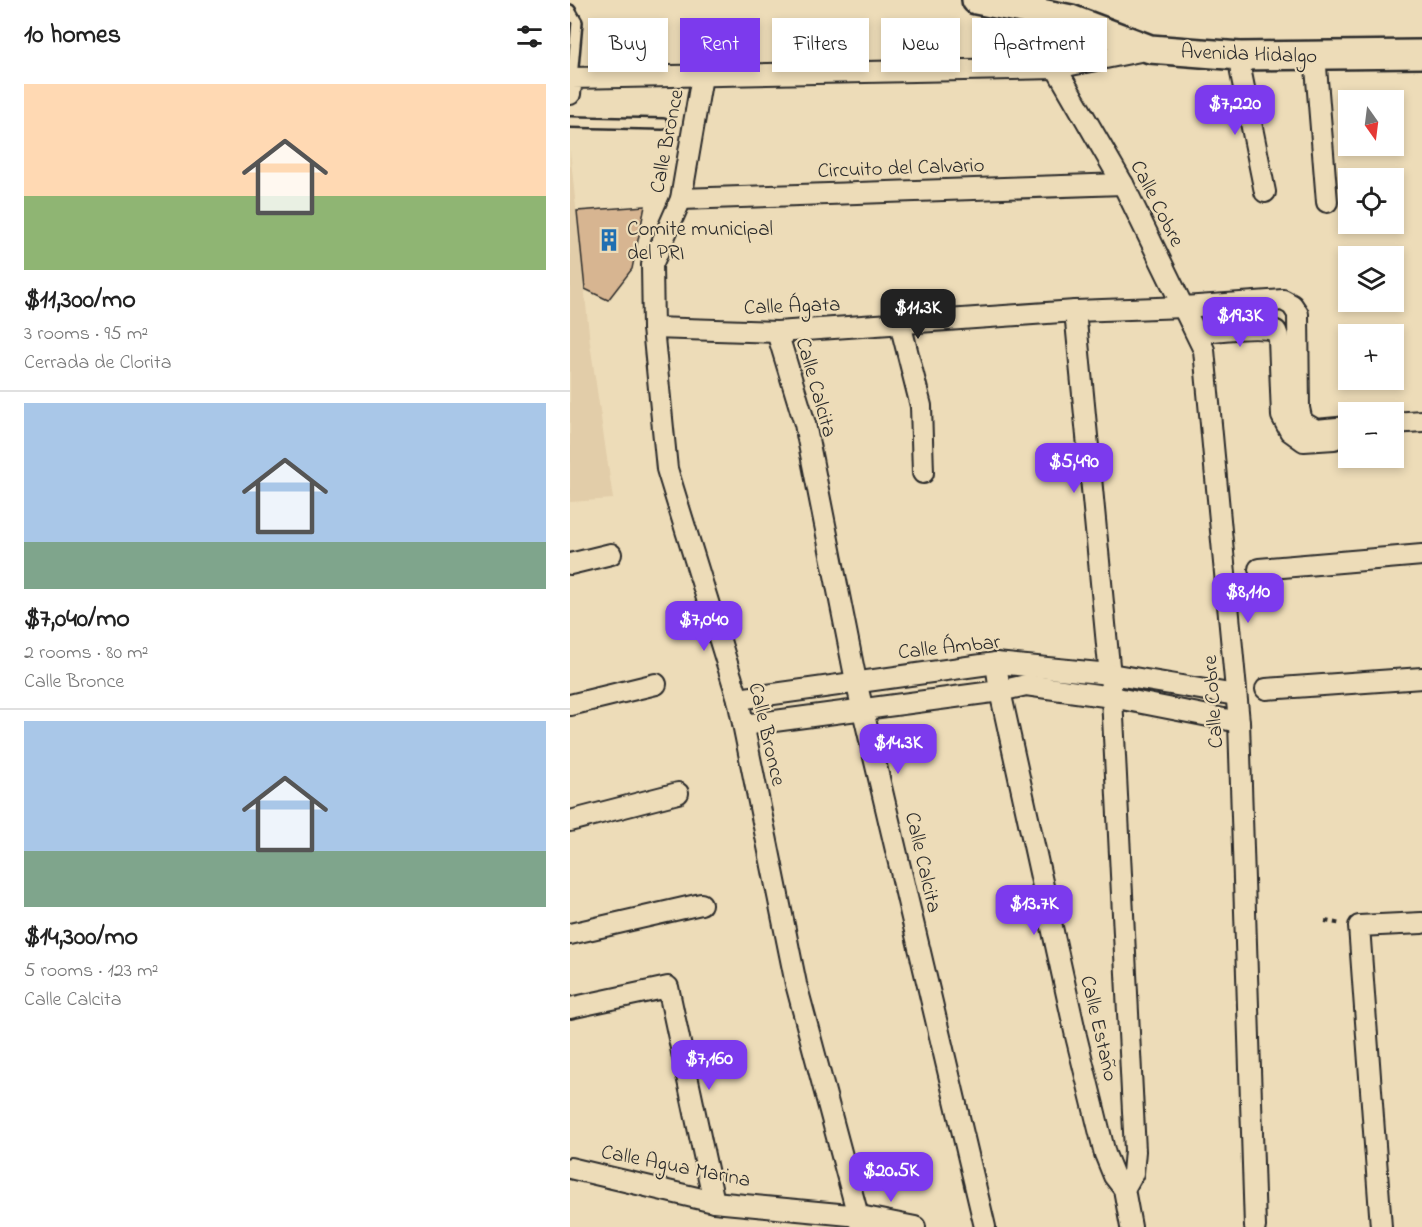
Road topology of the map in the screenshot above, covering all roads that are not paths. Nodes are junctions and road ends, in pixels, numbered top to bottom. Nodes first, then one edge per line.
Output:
1 (976, 0) edge
2 (570, 10) edge
3 (1150, 49) junction
4 (1422, 54) edge
5 (1315, 55) junction
6 (1240, 56) junction
7 (1107, 58) edge
8 (972, 70) edge
9 (1058, 72) edge
10 (702, 76) junction
11 (571, 86) edge
12 (570, 122) edge
13 (663, 124) dead end
14 (1123, 184) junction
15 (1265, 192) dead end
16 (681, 199) junction
17 (1327, 202) dead end
18 (1184, 307) junction
19 (1075, 311) junction
20 (900, 323) junction
21 (653, 328) junction
22 (777, 333) junction
23 (1198, 334) junction
24 (1422, 421) edge
25 (1404, 422) edge
26 (1338, 429) edge
27 (1422, 433) edge
28 (1404, 434) edge
29 (1310, 435) junction
30 (1338, 437) edge
31 (923, 473) dead end
32 (611, 554) dead end
33 (1422, 555) edge
34 (570, 564) edge
35 (1259, 569) dead end
36 (996, 663) junction
37 (1110, 674) junction
38 (1422, 678) edge
39 (856, 681) junction
40 (656, 684) dead end
41 (1266, 689) dead end
42 (1000, 691) junction
43 (1236, 695) junction
44 (1112, 697) junction
45 (738, 699) junction
46 (570, 705) edge
47 (864, 710) junction
48 (1239, 722) junction
49 (744, 725) junction
50 (678, 793) dead end
51 (570, 821) edge
52 (701, 904) dead end
53 (1422, 923) edge
54 (570, 934) edge
55 (570, 1008) edge
56 (570, 1168) edge
57 (1124, 1189) junction
58 (714, 1202) junction
59 (860, 1222) edge
60 (915, 1227) edge
61 (985, 1227) edge
62 (1131, 1227) edge
63 (1255, 1227) edge
64 (1382, 1227) edge

1 - 3 street, Avenida Hidalgo
2 - 11 lane
3 - 6 street, Avenida Hidalgo
3 - 7 street
4 - 5 street, Avenida Hidalgo
5 - 6 street, Avenida Hidalgo
5 - 17 street
6 - 15 street
8 - 10 street
9 - 14 street, Calle Cobre
10 - 11 street
10 - 16 street, Calle Bronce
12 - 13 lane
14 - 16 street, Circuito del Calvario
14 - 18 street, Calle Cobre
16 - 21 street, Calle Bronce
18 - 19 street, Calle Ágata
18 - 23 street, Calle Cobre
18 - 29 street, Calle Ágata
19 - 20 street, Calle Ágata
19 - 37 street, Calle Estaño
20 - 22 street, Calle Ágata
20 - 31 street
21 - 22 street, Calle Ágata
21 - 45 street, Calle Bronce
22 - 39 street, Calle Calcita
23 - 29 street
23 - 43 street, Calle Cobre
24 - 25 street
26 - 29 street
27 - 28 street
29 - 30 street
32 - 34 street
33 - 35 street
36 - 37 street, Calle Ámbar
36 - 39 street, Calle Ámbar
36 - 42 street, Calle Estaño
37 - 43 street, Calle Ámbar
37 - 44 street, Calle Estaño
38 - 41 street
39 - 45 street, Calle Ámbar
39 - 47 street, Calle Calcita
40 - 46 street
42 - 44 street
42 - 47 street
42 - 57 street, Calle Estaño
43 - 48 street, Calle Cobre
44 - 48 street
44 - 57 street, Calle Estaño
45 - 49 street, Calle Bronce
47 - 49 street
47 - 61 street, Calle Calcita
48 - 63 street, Calle Cobre
49 - 59 street, Calle Bronce
50 - 51 street
52 - 54 street
53 - 64 street
55 - 58 street
56 - 58 street, Calle Agua Marina
57 - 62 street, Calle Estaño
58 - 59 street, Calle Agua Marina
59 - 60 street, Calle Agua Marina

